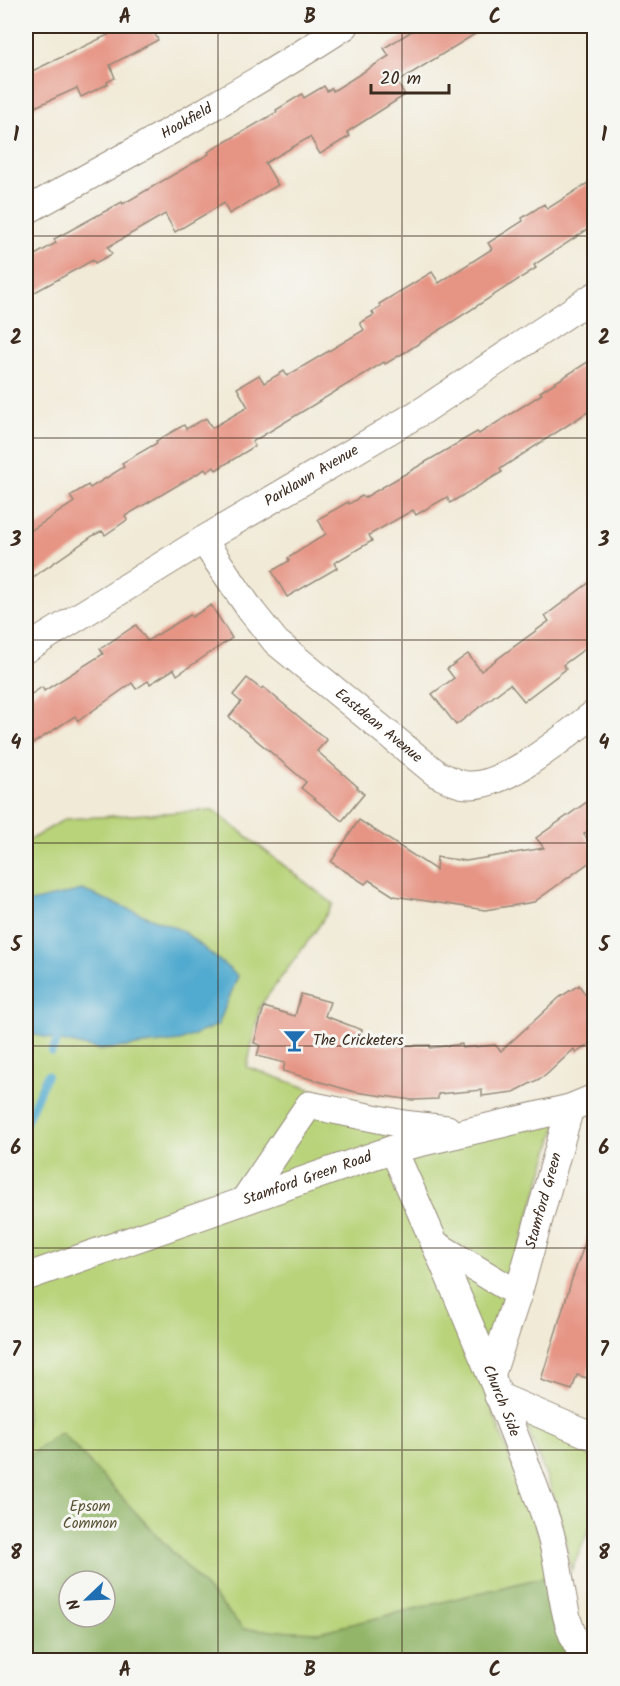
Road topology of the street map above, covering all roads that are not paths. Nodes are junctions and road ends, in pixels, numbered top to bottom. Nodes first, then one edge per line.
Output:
1 (345, 26) edge
2 (26, 211) edge
3 (594, 296) edge
4 (203, 540) junction
5 (26, 649) edge
6 (594, 714) edge
7 (582, 1103) edge
8 (466, 1131) junction
9 (393, 1149) junction
10 (245, 1199) junction
11 (435, 1245) junction
12 (26, 1277) edge
13 (518, 1294) junction
14 (494, 1386) junction
15 (592, 1435) edge
16 (587, 1660) edge

1 - 2 street, Hookfield
3 - 4 street, Parklawn Avenue
4 - 5 street, Parklawn Avenue
4 - 6 street, Eastdean Avenue
7 - 8 street, Stamford Green Road
7 - 13 street, Stamford Green
8 - 9 street, Stamford Green Road
8 - 10 street
9 - 10 street, Stamford Green Road
9 - 11 street, Church Side
10 - 12 street, Stamford Green Road
11 - 13 street
11 - 14 street, Church Side
13 - 14 street, Stamford Green
14 - 15 street
14 - 16 street, Church Side

